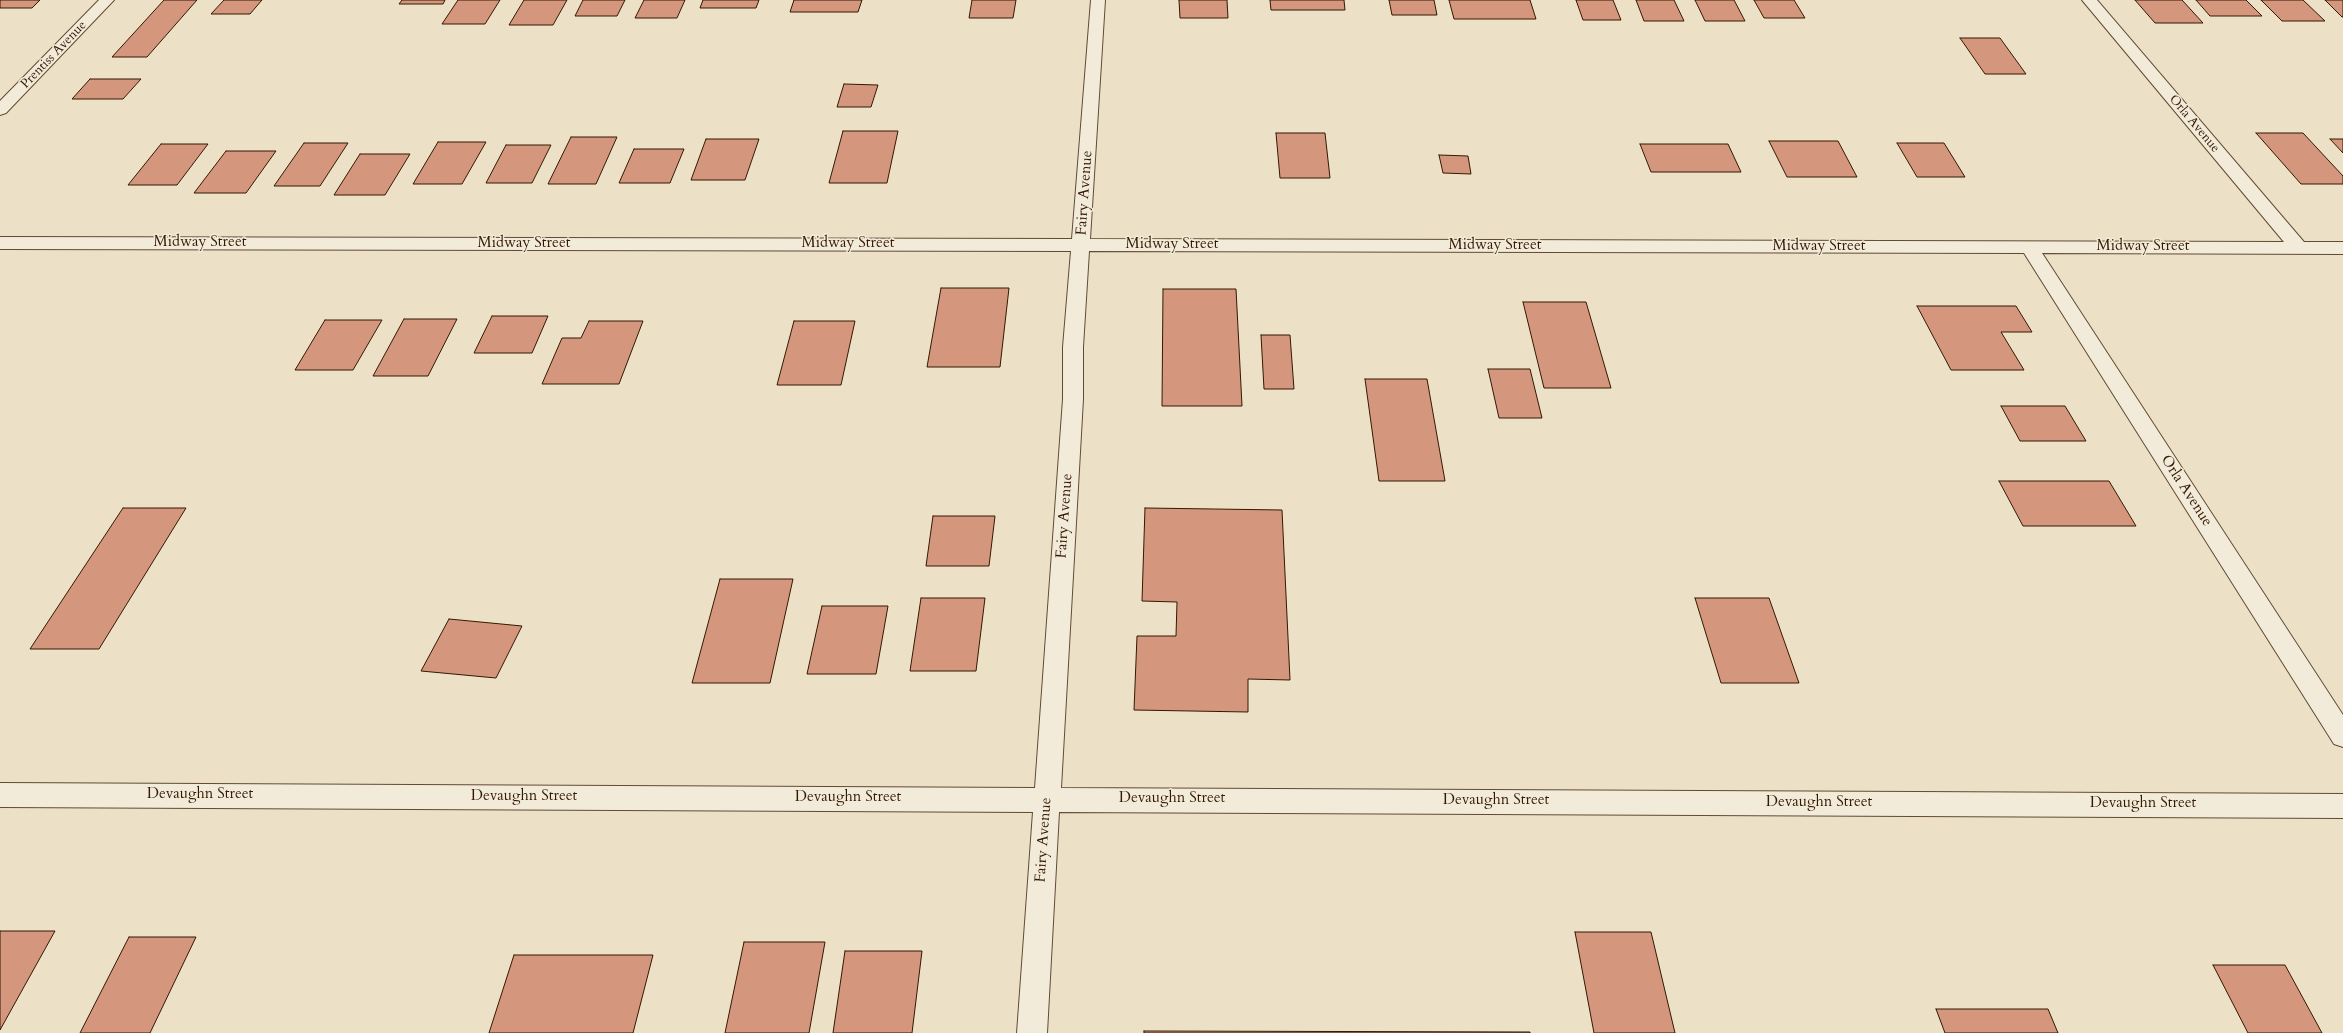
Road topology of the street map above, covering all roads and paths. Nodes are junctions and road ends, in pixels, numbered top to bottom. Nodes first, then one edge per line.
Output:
1 (107, 0) edge
2 (1098, 0) edge
3 (2089, 0) edge
4 (0, 110) edge
5 (0, 243) edge
6 (1082, 245) junction
7 (2029, 247) junction
8 (2298, 248) junction
9 (2343, 248) edge
10 (2343, 736) edge
11 (0, 795) edge
12 (1046, 798) junction
13 (2343, 806) edge
14 (1032, 1033) edge

1 - 4 street, Prentiss Avenue
2 - 6 street, Fairy Avenue
3 - 8 street, Orla Avenue
5 - 6 street, Midway Street
6 - 7 street, Midway Street
6 - 12 street, Fairy Avenue
7 - 8 street, Midway Street
7 - 10 street, Orla Avenue
8 - 9 street, Midway Street
11 - 12 street, Devaughn Street
12 - 13 street, Devaughn Street
12 - 14 street, Fairy Avenue

